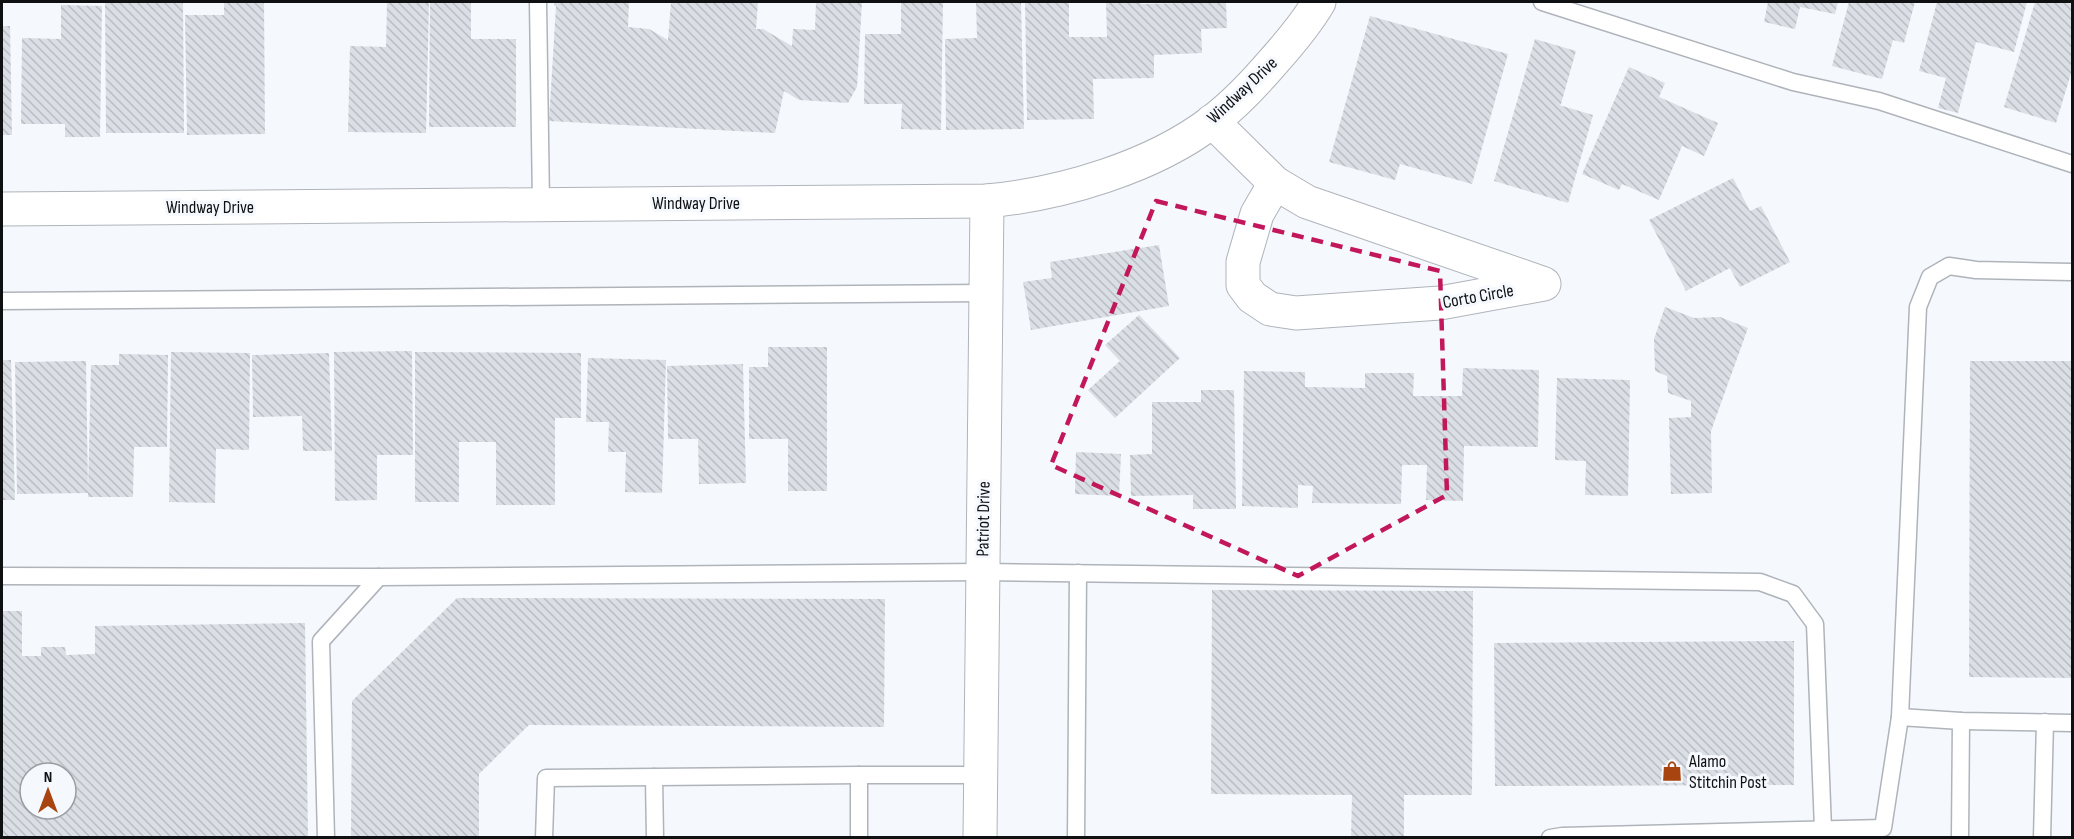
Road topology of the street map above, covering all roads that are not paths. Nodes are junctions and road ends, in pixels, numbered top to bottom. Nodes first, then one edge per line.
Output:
1 (538, 2) edge
2 (1319, 2) edge
3 (1542, 2) edge
4 (1212, 122) junction
5 (2073, 164) edge
6 (1275, 183) junction
7 (987, 201) junction
8 (541, 204) junction
9 (2, 209) edge
10 (2073, 272) edge
11 (986, 293) junction
12 (2, 301) edge
13 (983, 572) junction
14 (1078, 573) junction
15 (2, 576) edge
16 (380, 577) junction
17 (1900, 717) junction
18 (1961, 721) junction
19 (2045, 722) junction
20 (2073, 723) edge
21 (859, 775) junction
22 (981, 775) junction
23 (654, 777) junction
24 (1823, 829) junction
25 (1883, 833) edge
26 (1606, 836) edge
27 (327, 837) edge
28 (544, 837) edge
29 (655, 837) edge
30 (859, 837) edge
31 (980, 837) edge
32 (1076, 837) edge
33 (1550, 837) edge
34 (1960, 837) edge
35 (2042, 837) edge

1 - 8 lane
2 - 4 street, Windway Drive
3 - 5 lane
4 - 6 street, Corto Circle
4 - 7 street, Windway Drive
6 - 6 street, Corto Circle
7 - 8 street, Windway Drive
7 - 11 street, Patriot Drive
8 - 9 street, Windway Drive
10 - 17 lane
11 - 12 lane
11 - 13 street, Patriot Drive
13 - 14 lane
13 - 16 lane
13 - 22 street, Patriot Drive
14 - 24 lane
14 - 32 lane
15 - 16 lane
16 - 27 lane
17 - 18 lane
17 - 25 lane
18 - 19 lane
18 - 34 lane
19 - 20 lane
19 - 35 lane
21 - 22 lane
21 - 23 lane
21 - 30 lane
22 - 31 street, Patriot Drive
23 - 28 lane
23 - 29 lane
24 - 25 lane
24 - 26 lane
26 - 33 lane

